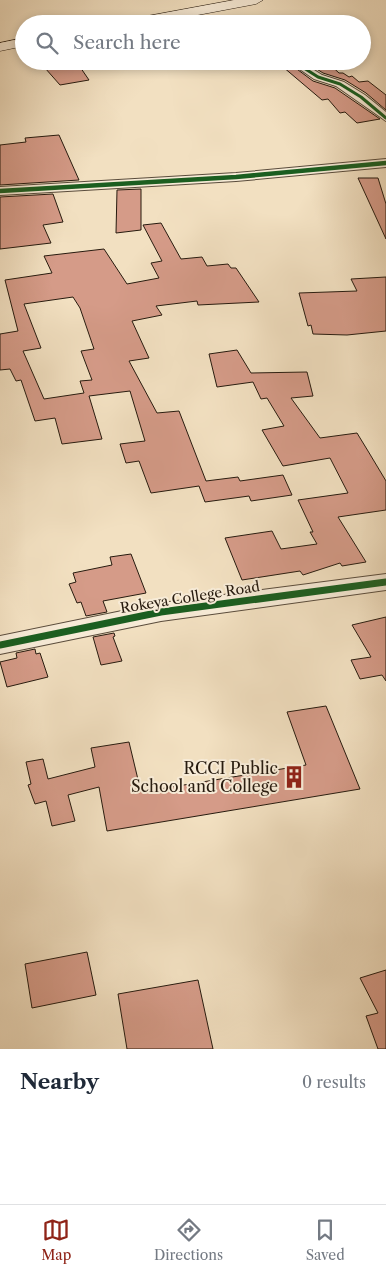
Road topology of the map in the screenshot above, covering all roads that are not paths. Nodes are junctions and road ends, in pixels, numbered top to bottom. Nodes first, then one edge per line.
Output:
1 (256, 0) edge
2 (175, 15) edge
3 (15, 44) edge
4 (0, 47) edge
5 (307, 70) edge
6 (386, 118) edge
7 (386, 162) edge
8 (0, 191) edge
9 (386, 582) edge
10 (0, 645) edge

1 - 2 main road
3 - 4 main road
5 - 6 street
7 - 8 street
9 - 10 street, Rokeya College Road

